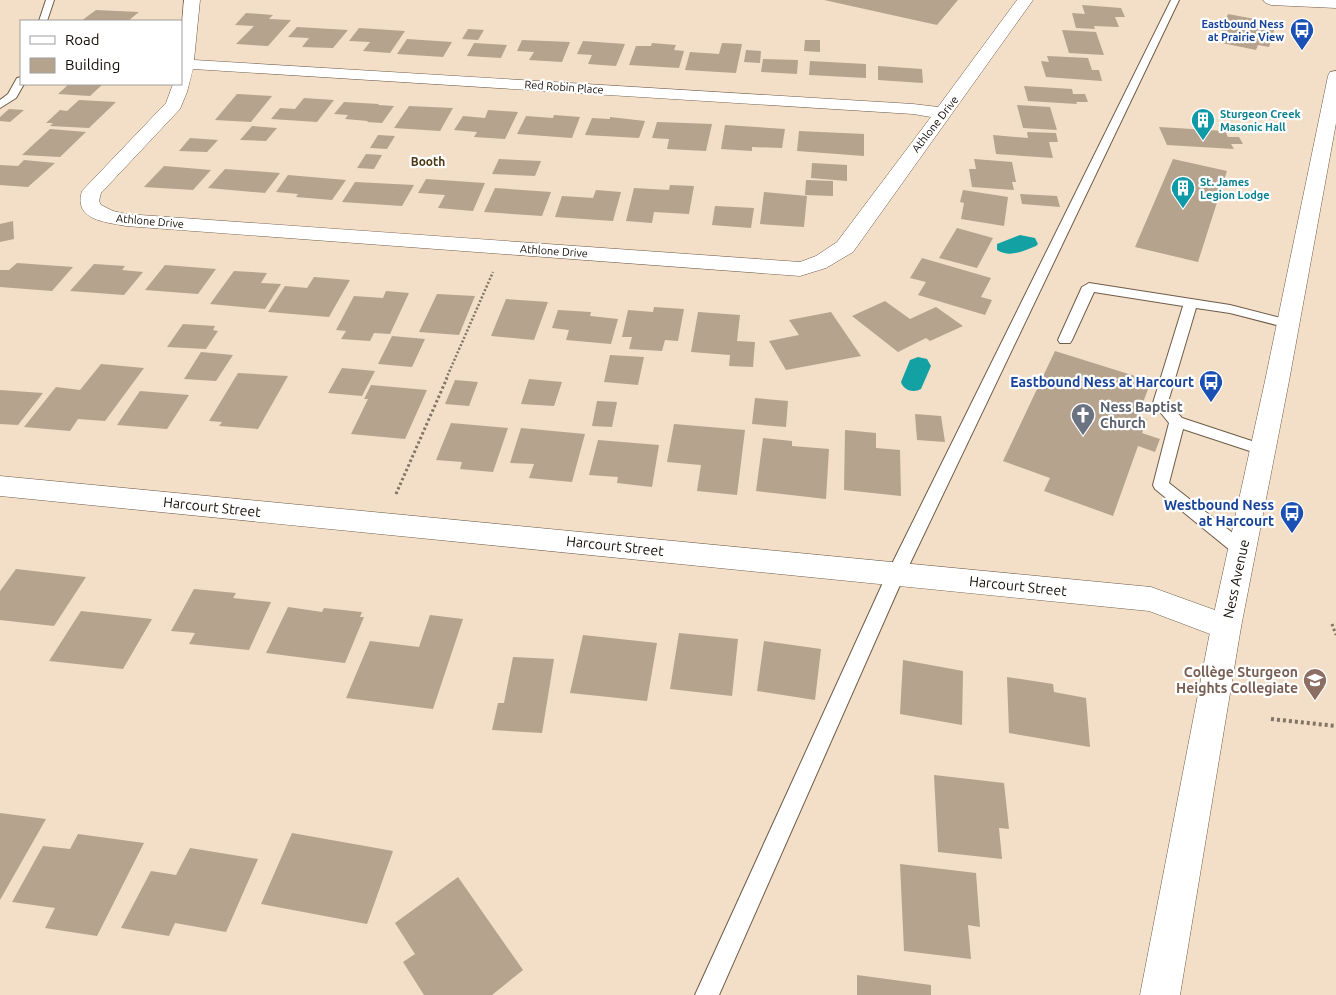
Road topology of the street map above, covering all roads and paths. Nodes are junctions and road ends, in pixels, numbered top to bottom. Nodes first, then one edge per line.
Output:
1 (50, 0) edge
2 (192, 0) edge
3 (1025, 0) edge
4 (1175, 0) edge
5 (1271, 0) edge
6 (1336, 3) edge
7 (43, 20) edge
8 (186, 64) junction
9 (262, 68) junction
10 (1336, 76) edge
11 (20, 82) edge
12 (182, 85) edge
13 (182, 85) edge
14 (0, 105) edge
15 (174, 105) junction
16 (942, 113) junction
17 (494, 269) dead end
18 (1191, 302) junction
19 (1288, 324) junction
20 (1065, 340) dead end
21 (1177, 422) junction
22 (1262, 450) junction
23 (0, 486) edge
24 (396, 494) dead end
25 (1242, 550) junction
26 (896, 574) junction
27 (1332, 624) dead end
28 (1226, 627) junction
29 (1336, 635) edge
30 (1271, 719) dead end
31 (1336, 726) edge
32 (707, 995) edge
33 (1160, 995) edge

1 - 7 lane
2 - 8 street, Athlone Drive
3 - 16 street, Athlone Drive
4 - 26 lane
5 - 6 street
8 - 9 street, Red Robin Place
8 - 13 street, Athlone Drive
9 - 15 street, Athlone Drive
9 - 16 street, Red Robin Place
10 - 19 street, Ness Avenue
11 - 14 lane
12 - 15 street, Athlone Drive
15 - 16 street, Athlone Drive
17 - 24 path
18 - 19 lane
18 - 20 lane
18 - 21 lane
19 - 22 street, Ness Avenue
21 - 22 lane
21 - 25 lane
22 - 25 street, Ness Avenue
23 - 26 street, Harcourt Street
25 - 28 street, Ness Avenue
26 - 28 street, Harcourt Street
26 - 32 lane
27 - 29 path
28 - 33 street, Ness Avenue
30 - 31 path

